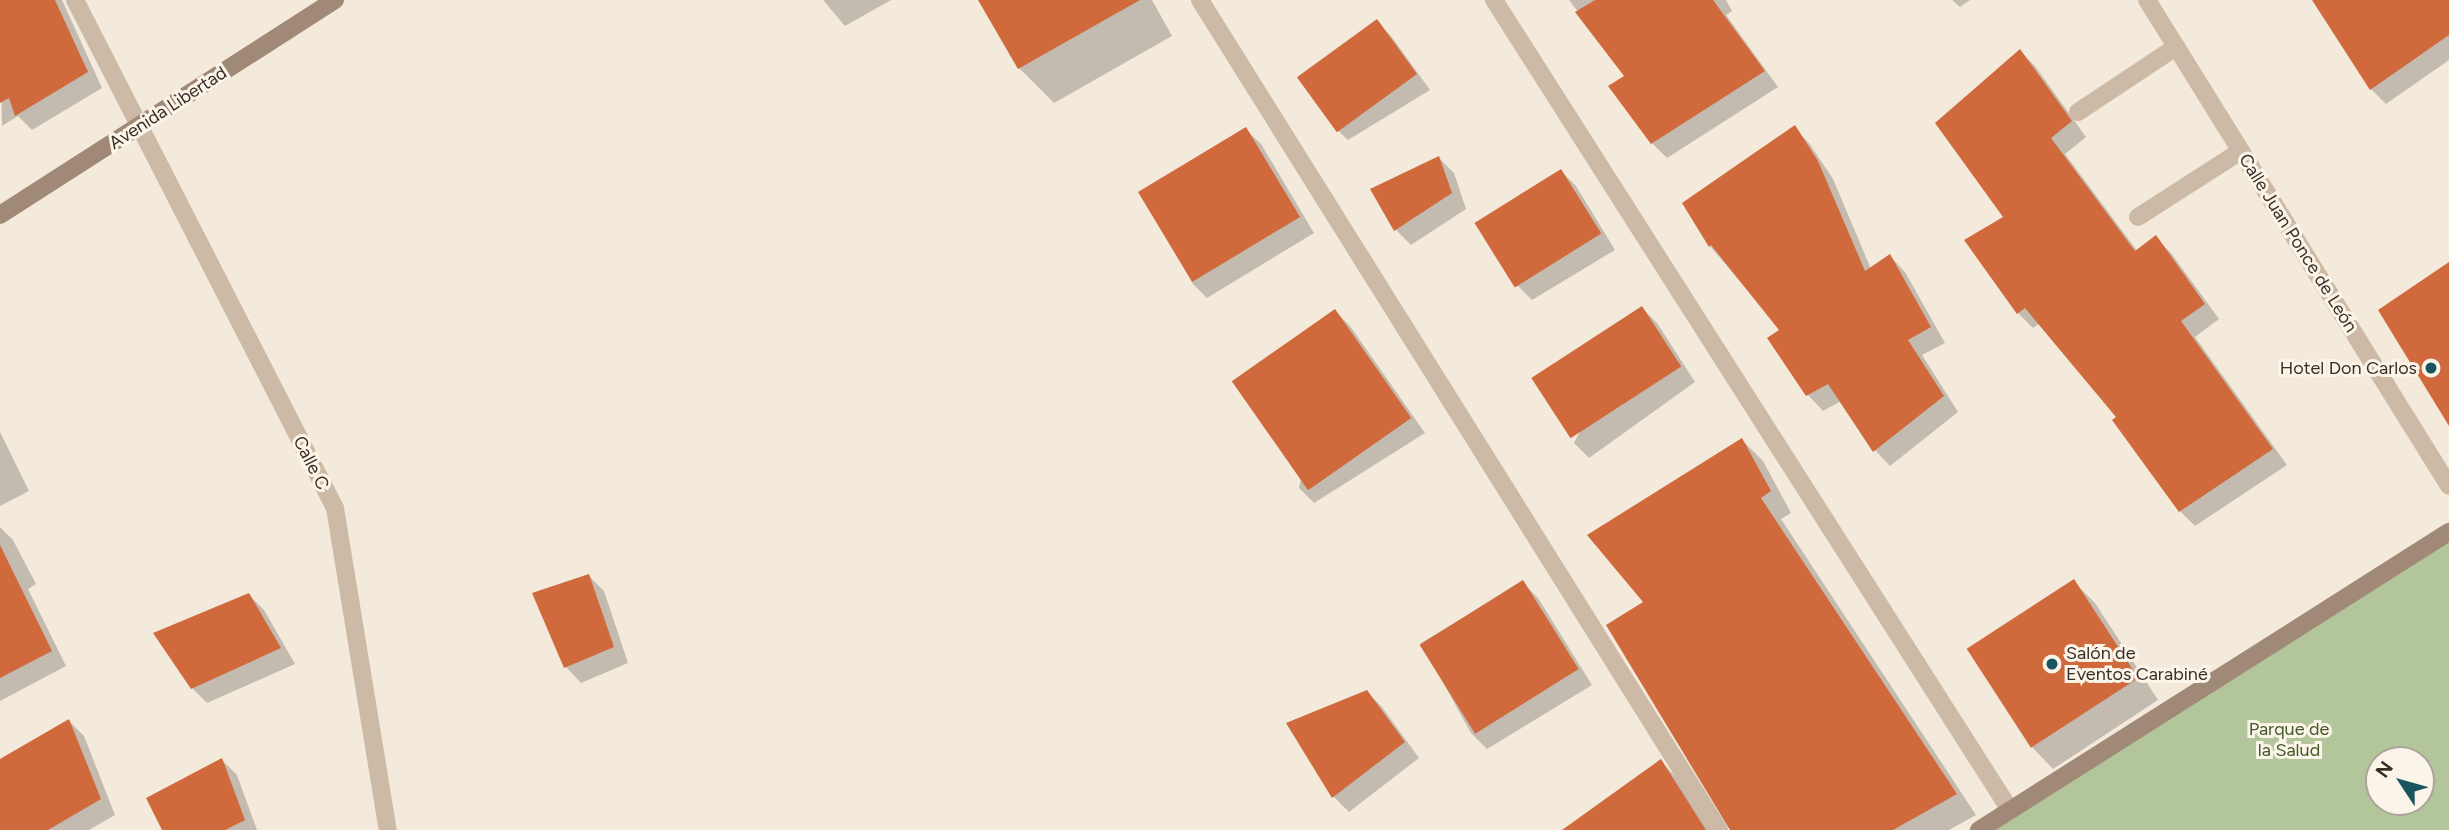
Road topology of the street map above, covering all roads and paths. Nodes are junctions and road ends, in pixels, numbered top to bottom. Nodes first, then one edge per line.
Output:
1 (75, 0) edge
2 (335, 0) edge
3 (1200, 0) edge
4 (1494, 0) edge
5 (2147, 0) edge
6 (2176, 47) junction
7 (2078, 112) dead end
8 (139, 127) junction
9 (2241, 151) junction
10 (0, 215) edge
11 (2138, 217) dead end
12 (2449, 486) edge
13 (2449, 531) edge
14 (2010, 810) junction
15 (388, 830) edge
16 (1719, 830) edge
17 (1979, 830) edge

1 - 8 street, Calle C
2 - 8 main road, Avenida Libertad
3 - 16 street
4 - 14 street
5 - 6 street, Calle Juan Ponce de León
6 - 7 street
6 - 9 street, Calle Juan Ponce de León
8 - 10 main road, Avenida Libertad
8 - 15 street, Calle C
9 - 11 street
9 - 12 street, Calle Juan Ponce de León
13 - 14 main road
14 - 17 main road

